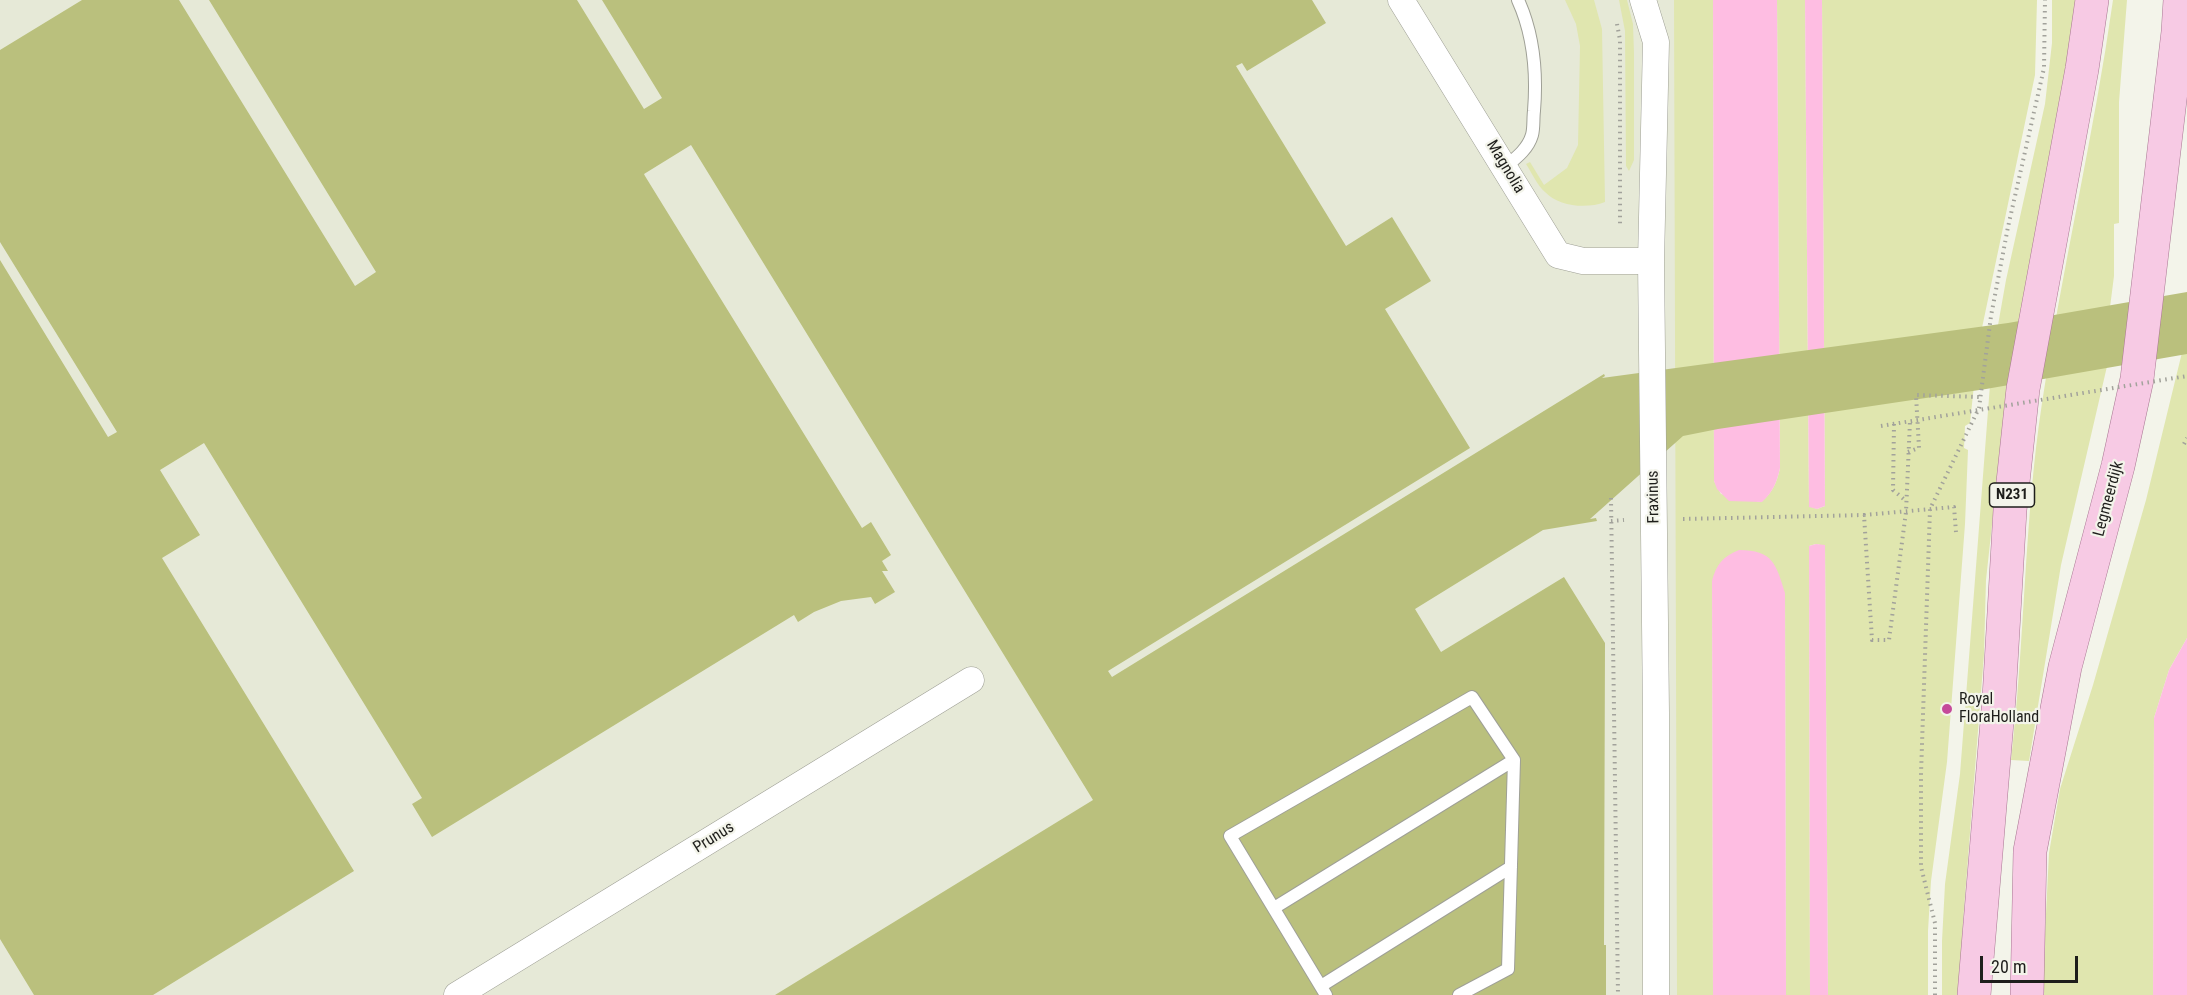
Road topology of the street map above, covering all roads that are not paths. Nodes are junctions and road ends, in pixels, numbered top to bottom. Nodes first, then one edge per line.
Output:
1 (1401, 0) edge
2 (1518, 0) edge
3 (1643, 0) edge
4 (1657, 0) edge
5 (2092, 0) edge
6 (2180, 0) edge
7 (1656, 42) junction
8 (1505, 167) junction
9 (1651, 261) junction
10 (971, 680) dead end
11 (1514, 760) junction
12 (1511, 867) junction
13 (1274, 908) junction
14 (1324, 990) edge
15 (457, 995) edge
16 (1459, 995) edge
17 (1656, 995) edge
18 (1974, 995) edge
19 (2027, 995) edge

1 - 8 street, Magnolia
2 - 8 lane
3 - 7 street, Fraxinus
4 - 7 street
5 - 18 main road, N231
6 - 19 main road, Legmeerdijk
7 - 9 street, Fraxinus
8 - 9 street, Magnolia
9 - 17 street, Fraxinus
10 - 15 street, Prunus
11 - 12 lane
11 - 13 lane
11 - 13 lane
12 - 14 lane
12 - 16 lane
13 - 14 lane

